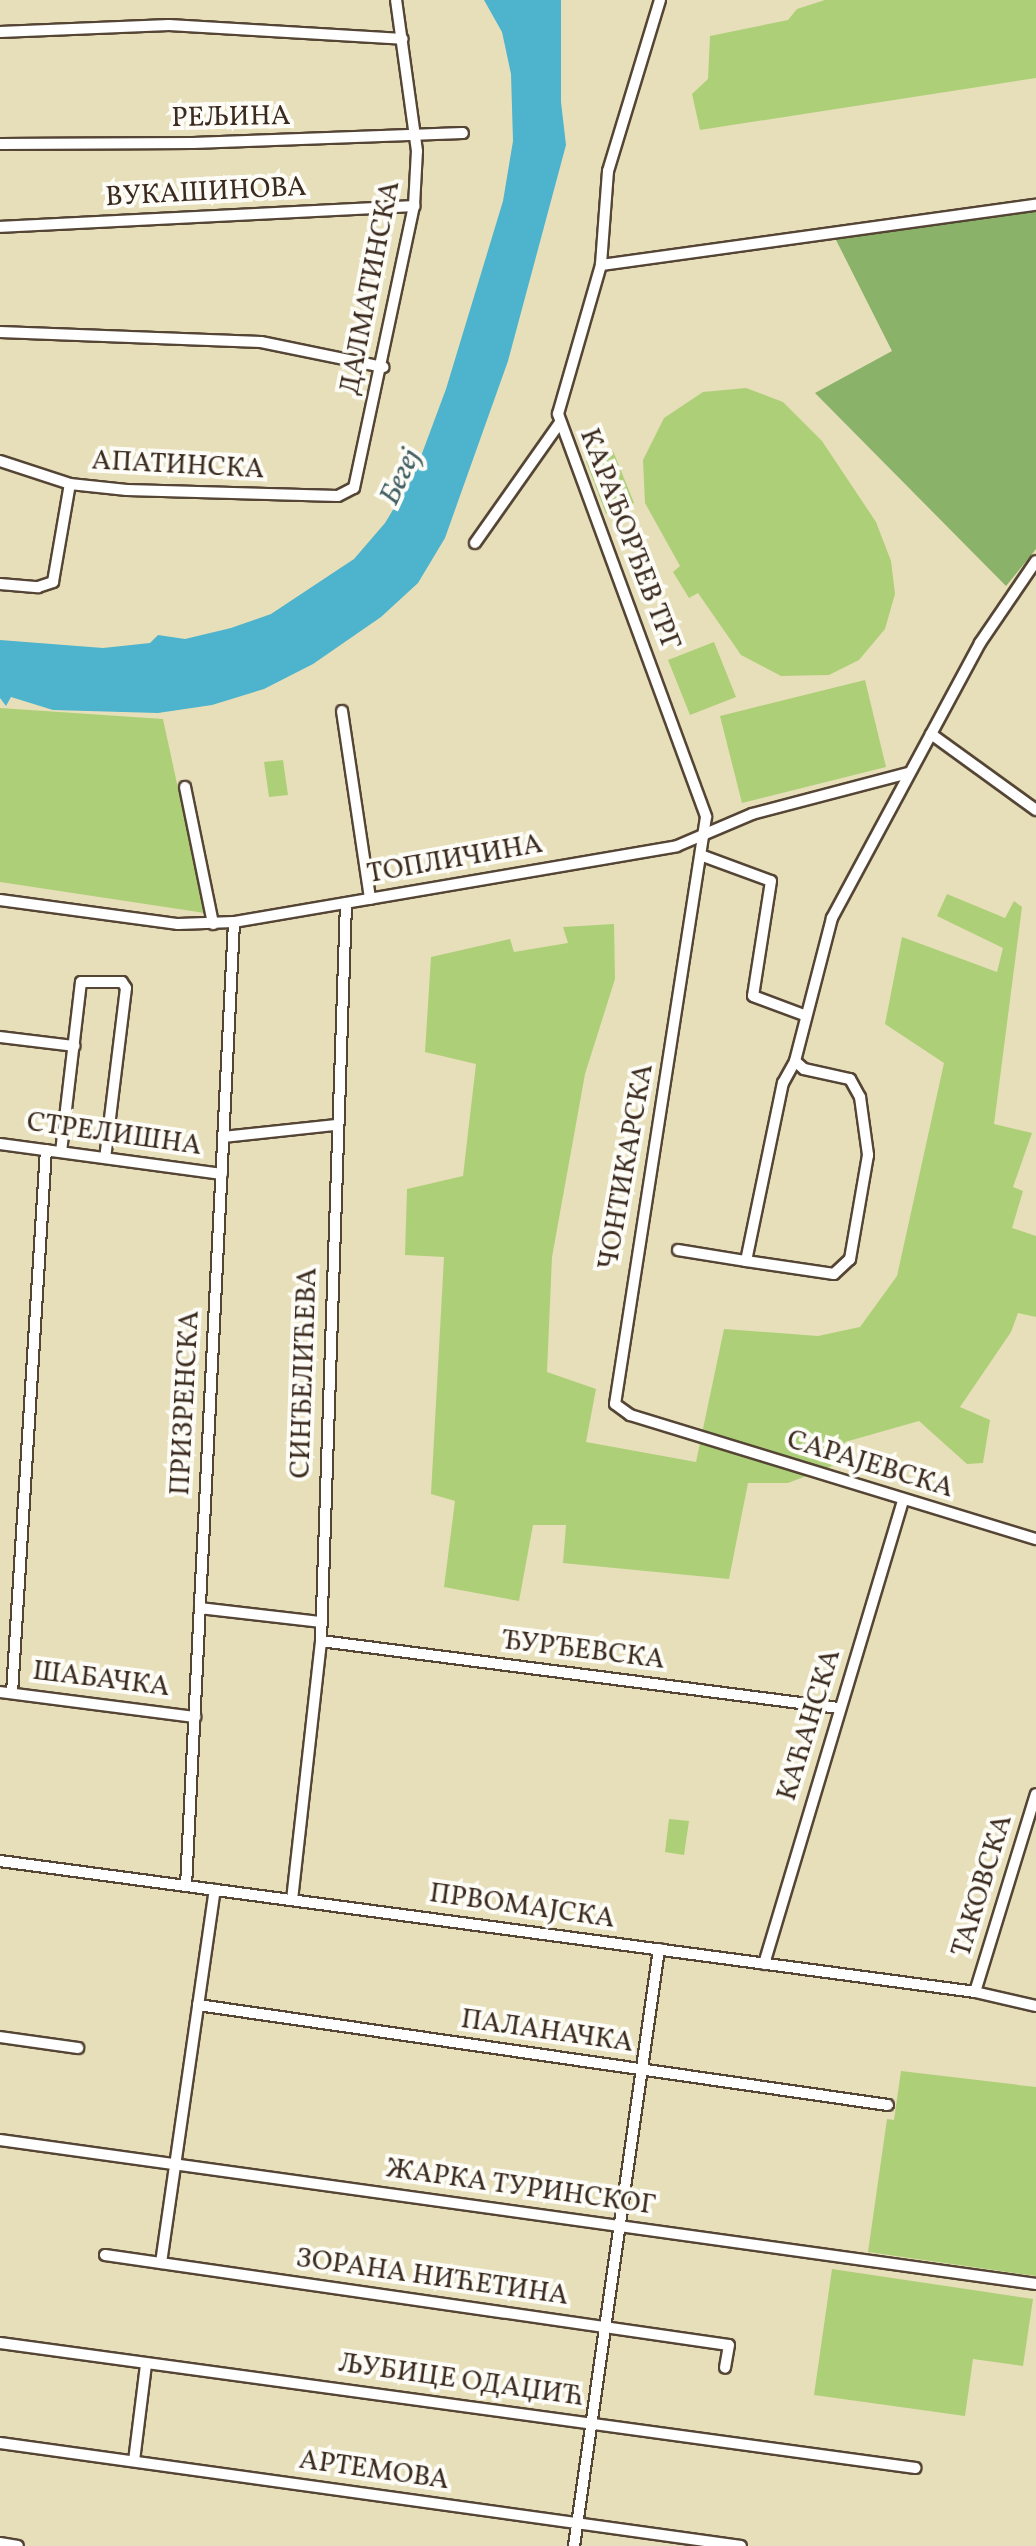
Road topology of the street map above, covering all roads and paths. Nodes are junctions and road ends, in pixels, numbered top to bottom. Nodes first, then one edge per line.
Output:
1 (396, 0) edge
2 (660, 0) edge
3 (0, 32) edge
4 (403, 39) junction
5 (463, 133) dead end
6 (415, 137) junction
7 (0, 144) edge
8 (1036, 205) edge
9 (414, 206) junction
10 (0, 227) edge
11 (601, 265) junction
12 (0, 332) edge
13 (383, 367) junction
14 (559, 424) junction
15 (0, 461) edge
16 (70, 484) junction
17 (354, 488) joint
18 (475, 543) dead end
19 (1036, 561) edge
20 (0, 584) edge
21 (342, 711) dead end
22 (931, 734) junction
23 (908, 773) junction
24 (185, 787) dead end
25 (1036, 810) edge
26 (704, 836) junction
27 (703, 856) junction
28 (370, 899) junction
29 (0, 900) edge
30 (346, 903) junction
31 (234, 922) junction
32 (213, 924) junction
33 (804, 1015) junction
34 (0, 1037) edge
35 (74, 1046) junction
36 (795, 1061) junction
37 (336, 1125) junction
38 (223, 1137) junction
39 (0, 1144) edge
40 (46, 1150) junction
41 (61, 1152) junction
42 (105, 1158) junction
43 (222, 1174) junction
44 (678, 1250) dead end
45 (746, 1261) junction
46 (691, 1434) joint
47 (903, 1501) junction
48 (1036, 1539) edge
49 (200, 1608) junction
50 (321, 1622) junction
51 (321, 1641) junction
52 (6, 1692) edge
53 (839, 1708) junction
54 (195, 1717) junction
55 (1036, 1794) edge
56 (0, 1861) edge
57 (186, 1886) junction
58 (215, 1890) junction
59 (292, 1900) junction
60 (659, 1949) junction
61 (764, 1964) junction
62 (975, 1992) junction
63 (198, 2005) junction
64 (1036, 2006) edge
65 (0, 2037) edge
66 (78, 2048) dead end
67 (641, 2070) junction
68 (888, 2105) dead end
69 (0, 2140) edge
70 (175, 2164) junction
71 (619, 2226) junction
72 (105, 2255) dead end
73 (161, 2263) junction
74 (1036, 2284) edge
75 (604, 2327) junction
76 (0, 2343) edge
77 (146, 2364) junction
78 (725, 2368) dead end
79 (591, 2423) junction
80 (0, 2443) edge
81 (134, 2461) junction
82 (916, 2468) dead end
83 (577, 2523) junction
84 (0, 2543) edge
85 (18, 2546) edge
86 (574, 2546) edge
87 (741, 2546) edge

1 - 4 street, ДАЛМАТИНСКА
2 - 11 street, КАРАЂОРЂЕВ ТРГ
3 - 4 street
4 - 6 street, ДАЛМАТИНСКА
5 - 6 street, РЕЉИНА
6 - 7 street, РЕЉИНА
6 - 9 street, ДАЛМАТИНСКА
8 - 11 street
9 - 10 street, ВУКАШИНОВА
9 - 13 street, ДАЛМАТИНСКА
11 - 14 street, КАРАЂОРЂЕВ ТРГ
12 - 13 street
13 - 17 street, ДАЛМАТИНСКА
14 - 18 street
14 - 26 street, КАРАЂОРЂЕВ ТРГ
15 - 16 street, АПАТИНСКА
16 - 17 street, АПАТИНСКА
16 - 20 street
19 - 22 street
21 - 28 street
22 - 23 street
22 - 25 street
23 - 26 street
23 - 33 street
24 - 32 street
26 - 27 street, КАРАЂОРЂЕВ ТРГ
26 - 28 street, ТОПЛИЧИНА
27 - 33 street
27 - 46 street, ЧОНТИКАРСКА
28 - 30 street, ТОПЛИЧИНА
29 - 32 street, ТОПЛИЧИНА
30 - 31 street, ТОПЛИЧИНА
30 - 37 street, СИНЂЕЛИЋЕВА
31 - 32 street, ТОПЛИЧИНА
31 - 38 street, ПРИЗРЕНСКА
33 - 36 street
34 - 35 street
35 - 41 street
35 - 42 street
36 - 45 street
36 - 45 street
37 - 38 street
37 - 50 street, СИНЂЕЛИЋЕВА
38 - 43 street, ПРИЗРЕНСКА
39 - 40 street, СТРЕЛИШНА
40 - 41 street, СТРЕЛИШНА
40 - 52 street
41 - 42 street, СТРЕЛИШНА
42 - 43 street, СТРЕЛИШНА
43 - 49 street, ПРИЗРЕНСКА
44 - 45 street
46 - 47 street, САРАЈЕВСКА
47 - 48 street, САРАЈЕВСКА
47 - 53 street, КАЋАНСКА
49 - 50 street
49 - 54 street, ПРИЗРЕНСКА
50 - 51 street, СИНЂЕЛИЋЕВА
51 - 53 street, ЂУРЂЕВСКА
51 - 59 street, СИНЂЕЛИЋЕВА
52 - 54 street, ШАБАЧКА
53 - 61 street, КАЋАНСКА
54 - 57 street, ПРИЗРЕНСКА
55 - 62 street, ТАКОВСКА
56 - 57 street, ПРВОМАЈСКА
57 - 58 street, ПРВОМАЈСКА
58 - 59 street, ПРВОМАЈСКА
58 - 63 street
59 - 60 street, ПРВОМАЈСКА
60 - 61 street, ПРВОМАЈСКА
60 - 67 street
61 - 62 street, ПРВОМАЈСКА
62 - 64 street, ПРВОМАЈСКА
63 - 67 street, ПАЛАНАЧКА
63 - 70 street
65 - 66 street
67 - 68 street, ПАЛАНАЧКА
67 - 71 street
69 - 70 street, ЖАРКА ТУРИНСКОГ
70 - 71 street, ЖАРКА ТУРИНСКОГ
70 - 73 street
71 - 74 street, ЖАРКА ТУРИНСКОГ
71 - 75 street
72 - 73 street, ЗОРАНА НИЋЕТИНА
73 - 75 street, ЗОРАНА НИЋЕТИНА
75 - 78 street, ЗОРАНА НИЋЕТИНА
75 - 79 street
76 - 77 street, ЉУБИЦЕ ОДАЏИЋ
77 - 79 street, ЉУБИЦЕ ОДАЏИЋ
77 - 81 street
79 - 82 street, ЉУБИЦЕ ОДАЏИЋ
79 - 83 street
80 - 81 street, АРТЕМОВА
81 - 83 street, АРТЕМОВА
83 - 86 street
83 - 87 street, АРТЕМОВА
84 - 85 street

